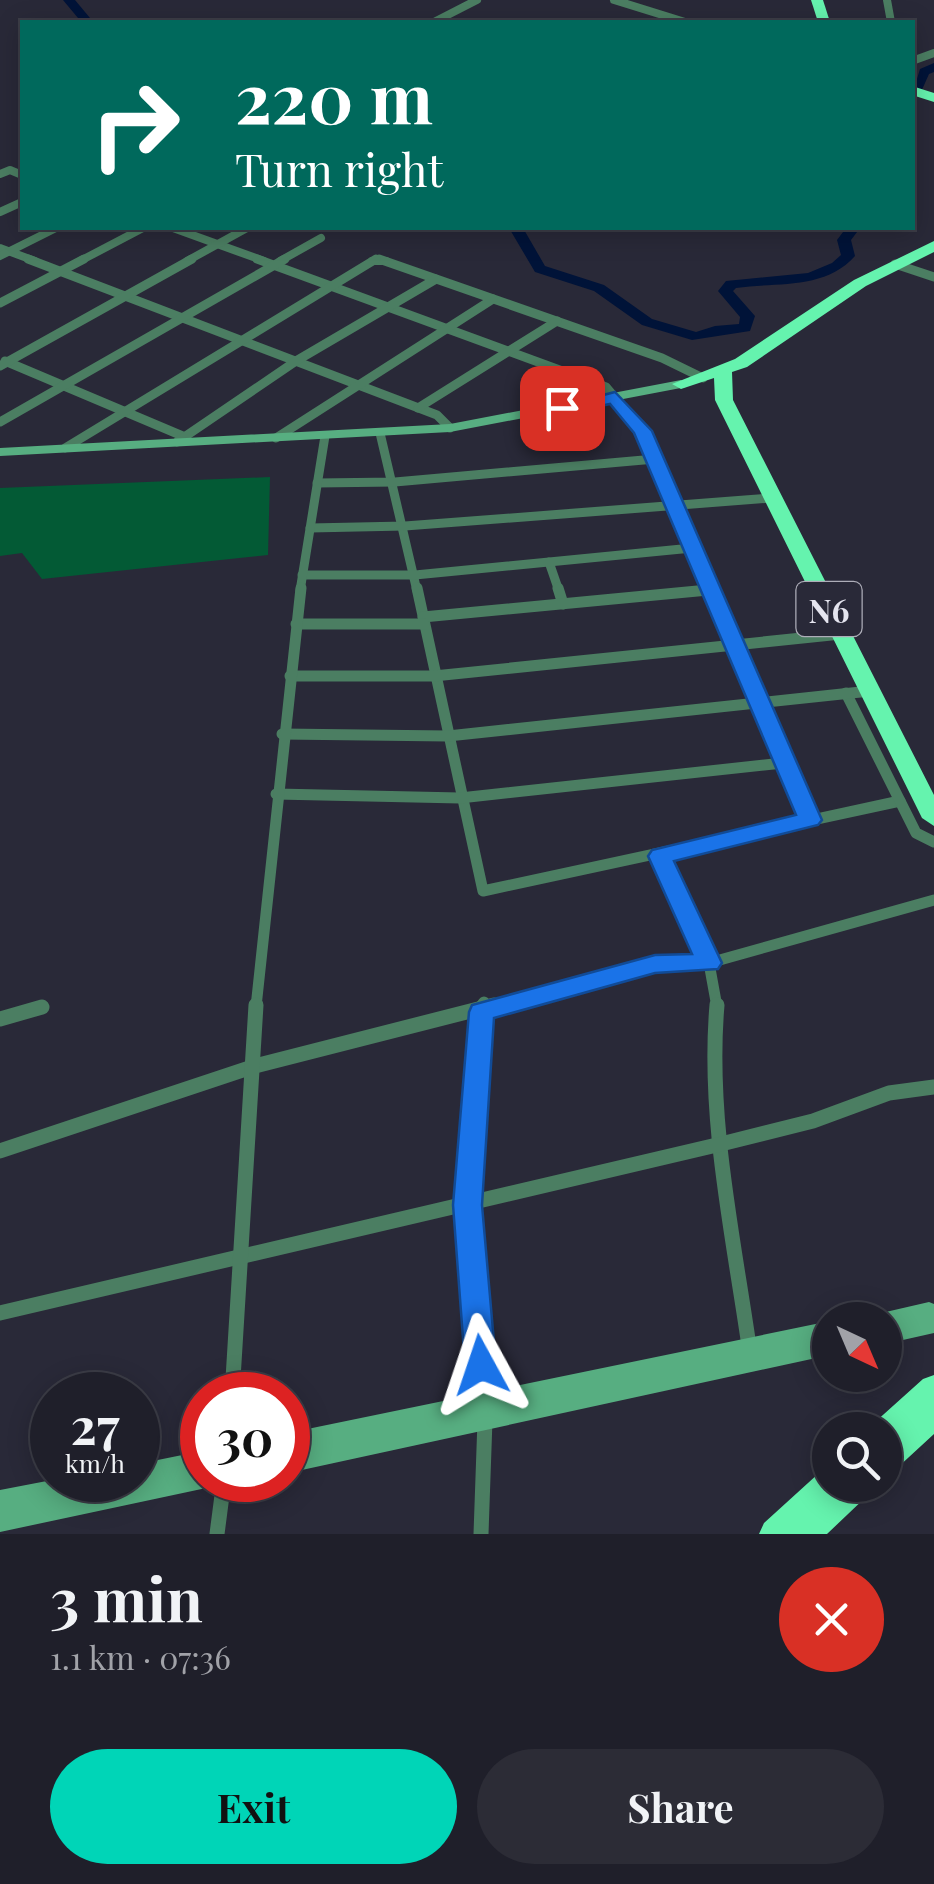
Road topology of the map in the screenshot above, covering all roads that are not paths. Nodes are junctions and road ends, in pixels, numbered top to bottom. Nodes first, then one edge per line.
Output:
1 (477, 0) edge
2 (614, 0) edge
3 (438, 20) edge
4 (679, 20) edge
5 (52, 230) edge
6 (138, 230) edge
7 (178, 230) edge
8 (244, 230) edge
9 (321, 238) dead end
10 (217, 246) junction
11 (934, 246) edge
12 (3, 252) edge
13 (895, 264) junction
14 (270, 265) junction
15 (61, 271) junction
16 (934, 277) edge
17 (436, 278) junction
18 (330, 286) junction
19 (125, 295) junction
20 (493, 299) junction
21 (0, 303) edge
22 (387, 307) junction
23 (178, 317) junction
24 (557, 321) junction
25 (445, 328) junction
26 (240, 340) junction
27 (508, 351) junction
28 (2, 362) edge
29 (296, 362) junction
30 (722, 372) junction
31 (703, 378) junction
32 (357, 384) junction
33 (681, 384) junction
34 (62, 386) junction
35 (615, 398) junction
36 (724, 400) junction
37 (418, 408) junction
38 (120, 411) junction
39 (0, 422) edge
40 (450, 428) junction
41 (380, 433) junction
42 (325, 436) junction
43 (276, 438) junction
44 (181, 440) junction
45 (65, 448) junction
46 (0, 452) edge
47 (655, 459) junction
48 (395, 482) junction
49 (317, 483) junction
50 (772, 498) junction
51 (674, 503) junction
52 (406, 526) junction
53 (310, 528) junction
54 (692, 548) junction
55 (549, 562) junction
56 (302, 575) junction
57 (415, 575) junction
58 (708, 590) junction
59 (563, 604) junction
60 (423, 621) junction
61 (296, 624) junction
62 (842, 634) junction
63 (732, 644) junction
64 (290, 676) junction
65 (434, 676) junction
66 (870, 691) junction
67 (846, 693) junction
68 (758, 702) junction
69 (282, 734) junction
70 (448, 736) junction
71 (783, 763) junction
72 (276, 794) junction
73 (460, 798) junction
74 (900, 801) junction
75 (934, 818) edge
76 (810, 820) junction
77 (934, 842) edge
78 (660, 856) junction
79 (934, 900) edge
80 (709, 963) junction
81 (483, 1006) junction
82 (42, 1007) dead end
83 (0, 1019) edge
84 (255, 1066) junction
85 (934, 1087) edge
86 (721, 1144) junction
87 (0, 1150) edge
88 (468, 1205) junction
89 (242, 1258) junction
90 (934, 1311) edge
91 (0, 1313) edge
92 (902, 1318) edge
93 (934, 1323) edge
94 (902, 1330) edge
95 (812, 1336) edge
96 (812, 1347) edge
97 (750, 1354) junction
98 (234, 1372) edge
99 (934, 1388) edge
100 (485, 1412) junction
101 (934, 1414) edge
102 (902, 1417) edge
103 (310, 1440) edge
104 (902, 1443) edge
105 (310, 1456) edge
106 (180, 1484) edge
107 (30, 1495) edge
108 (812, 1500) edge
109 (0, 1501) edge
110 (221, 1502) edge
111 (839, 1502) edge
112 (0, 1520) edge
113 (217, 1534) edge
114 (481, 1534) edge
115 (775, 1534) edge
116 (804, 1534) edge

1 - 3 street
2 - 4 street
5 - 12 street
6 - 15 street
7 - 10 street
8 - 10 street
9 - 14 street
10 - 14 street
10 - 19 street
11 - 13 highway
12 - 15 street
13 - 16 street
13 - 30 highway
14 - 18 street
14 - 23 street
15 - 19 street
15 - 21 street
17 - 18 street
17 - 20 street
17 - 22 street
18 - 22 street
18 - 26 street
19 - 23 street
19 - 28 street
20 - 24 street
20 - 25 street
22 - 25 street
22 - 29 street
23 - 26 street
23 - 34 street
24 - 27 street
24 - 31 street
25 - 27 street
25 - 32 street
26 - 29 street
26 - 38 street
27 - 35 street
27 - 37 street
28 - 34 street
29 - 32 street
29 - 44 street
30 - 31 highway
30 - 36 highway, N6
31 - 33 highway
32 - 37 street
32 - 43 street
33 - 35 main road
33 - 36 highway
34 - 38 street
34 - 39 street
35 - 40 main road
35 - 47 street
36 - 50 highway, N6
37 - 40 street
38 - 44 street
38 - 45 street
40 - 41 main road
41 - 42 main road
41 - 48 street
42 - 43 main road
42 - 49 street
43 - 44 main road
44 - 45 main road
45 - 46 main road
47 - 48 street
47 - 51 street
48 - 49 street
48 - 52 street
49 - 53 street
50 - 51 street
50 - 62 highway, N6
51 - 52 street
51 - 54 street
52 - 53 street
52 - 57 street
53 - 56 street
54 - 55 street
54 - 58 street
55 - 57 street
55 - 59 street
56 - 57 street
56 - 61 street
57 - 60 street
58 - 59 street
58 - 63 street
59 - 60 street
60 - 61 street
60 - 65 street
61 - 64 street
62 - 63 street
62 - 66 highway, N6
63 - 65 street
63 - 68 street
64 - 65 street
64 - 69 street
65 - 70 street
66 - 67 street
66 - 75 highway, N6
67 - 68 street
67 - 74 street
68 - 70 street
68 - 71 street
69 - 70 street
69 - 72 street
70 - 73 street
71 - 73 street
71 - 76 street
72 - 73 street
72 - 84 street
73 - 78 street
74 - 76 street
74 - 77 street
76 - 78 street
78 - 80 street
79 - 80 street
80 - 81 street
80 - 86 street
81 - 84 street
81 - 88 street
82 - 83 street
84 - 87 street
84 - 89 street
85 - 86 street
86 - 88 street
86 - 97 street
88 - 89 street
88 - 100 street
89 - 91 street
89 - 98 street
90 - 92 main road
93 - 94 main road
95 - 97 main road
96 - 97 main road
97 - 100 main road
99 - 102 highway
100 - 103 main road
100 - 105 main road
100 - 114 street
101 - 104 highway
106 - 112 main road
107 - 109 main road
108 - 115 highway
110 - 113 street
111 - 116 highway

